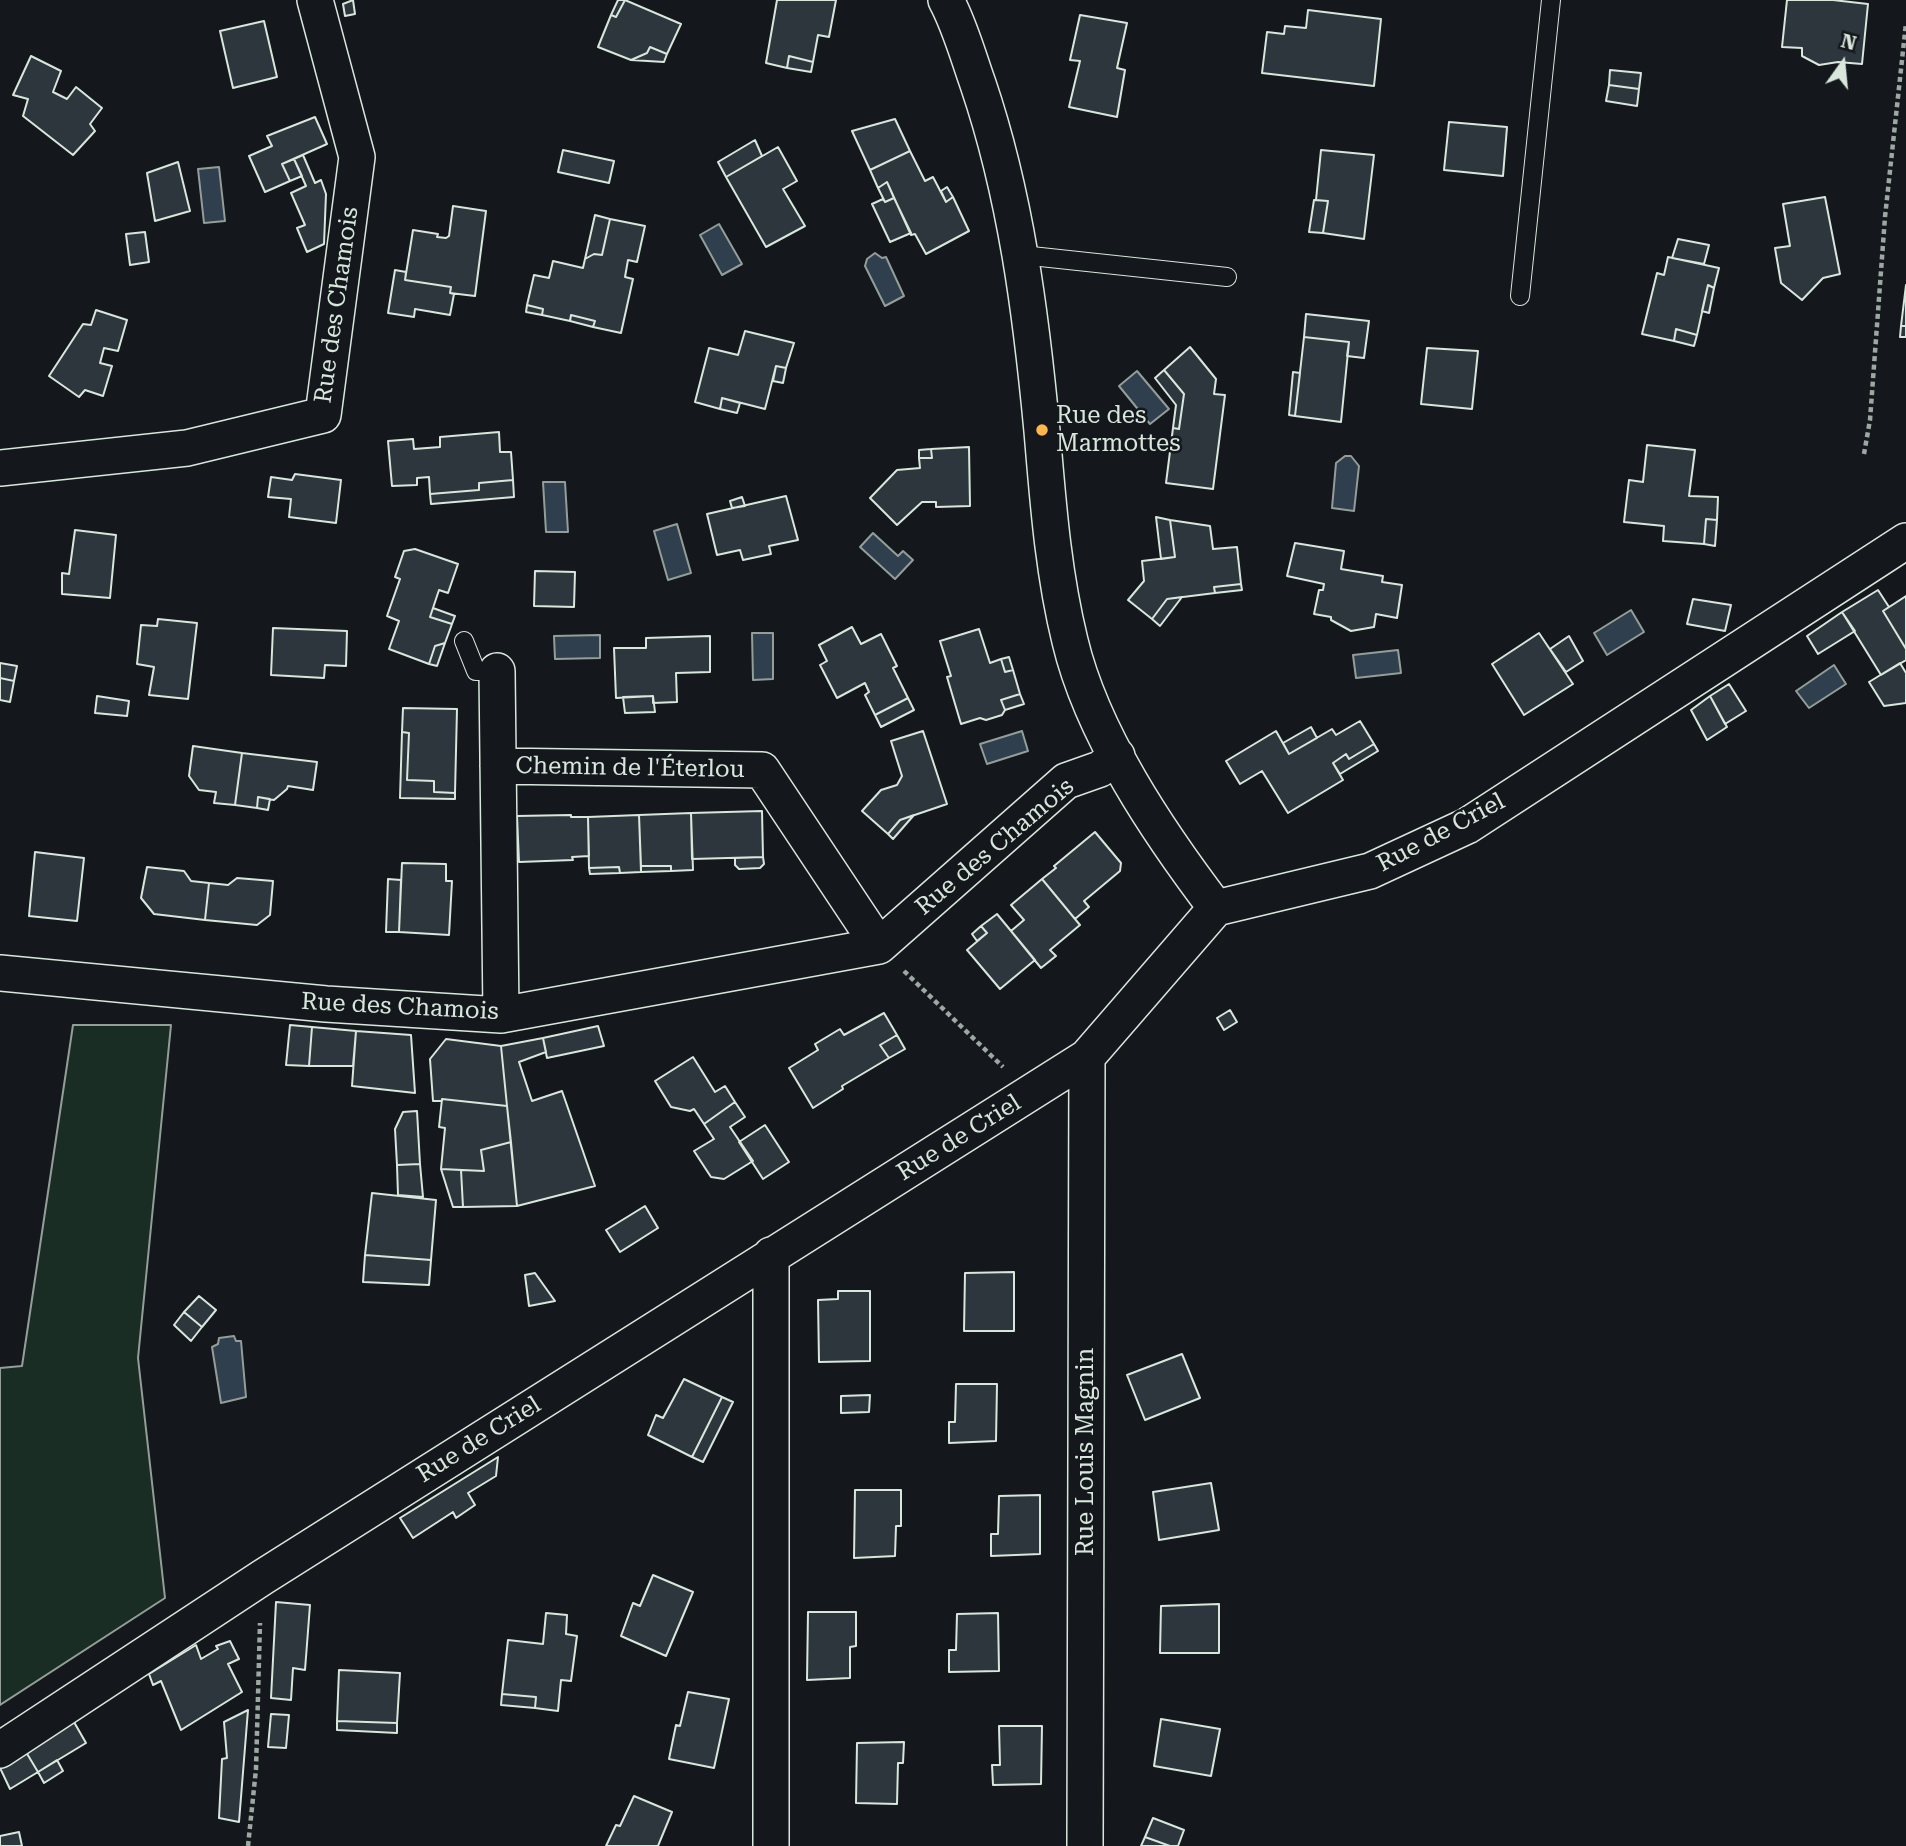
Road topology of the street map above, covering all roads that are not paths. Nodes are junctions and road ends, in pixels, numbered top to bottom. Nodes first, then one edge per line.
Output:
1 (315, 0) edge
2 (946, 0) edge
3 (1551, 0) edge
4 (1022, 255) junction
5 (1227, 277) dead end
6 (1520, 296) dead end
7 (0, 468) edge
8 (1906, 541) edge
9 (464, 641) dead end
10 (497, 671) joint
11 (1117, 756) junction
12 (498, 766) junction
13 (1216, 908) junction
14 (879, 946) junction
15 (0, 973) edge
16 (501, 1015) junction
17 (1087, 1057) junction
18 (771, 1255) junction
19 (0, 1750) edge
20 (771, 1846) edge
21 (1085, 1846) edge

1 - 7 street, Rue des Chamois
2 - 4 street
3 - 6 lane
4 - 5 lane
4 - 11 street
8 - 13 street, Rue de Criel
9 - 10 lane
10 - 12 street, Chemin de l'Éterlou
11 - 13 street
11 - 14 street, Rue des Chamois
12 - 14 street, Chemin de l'Éterlou
12 - 16 street, Chemin de l'Éterlou
13 - 17 street, Rue de Criel
14 - 16 street, Rue des Chamois
15 - 16 street, Rue des Chamois
17 - 18 street, Rue de Criel
17 - 21 street, Rue Louis Magnin
18 - 19 street, Rue de Criel
18 - 20 street

